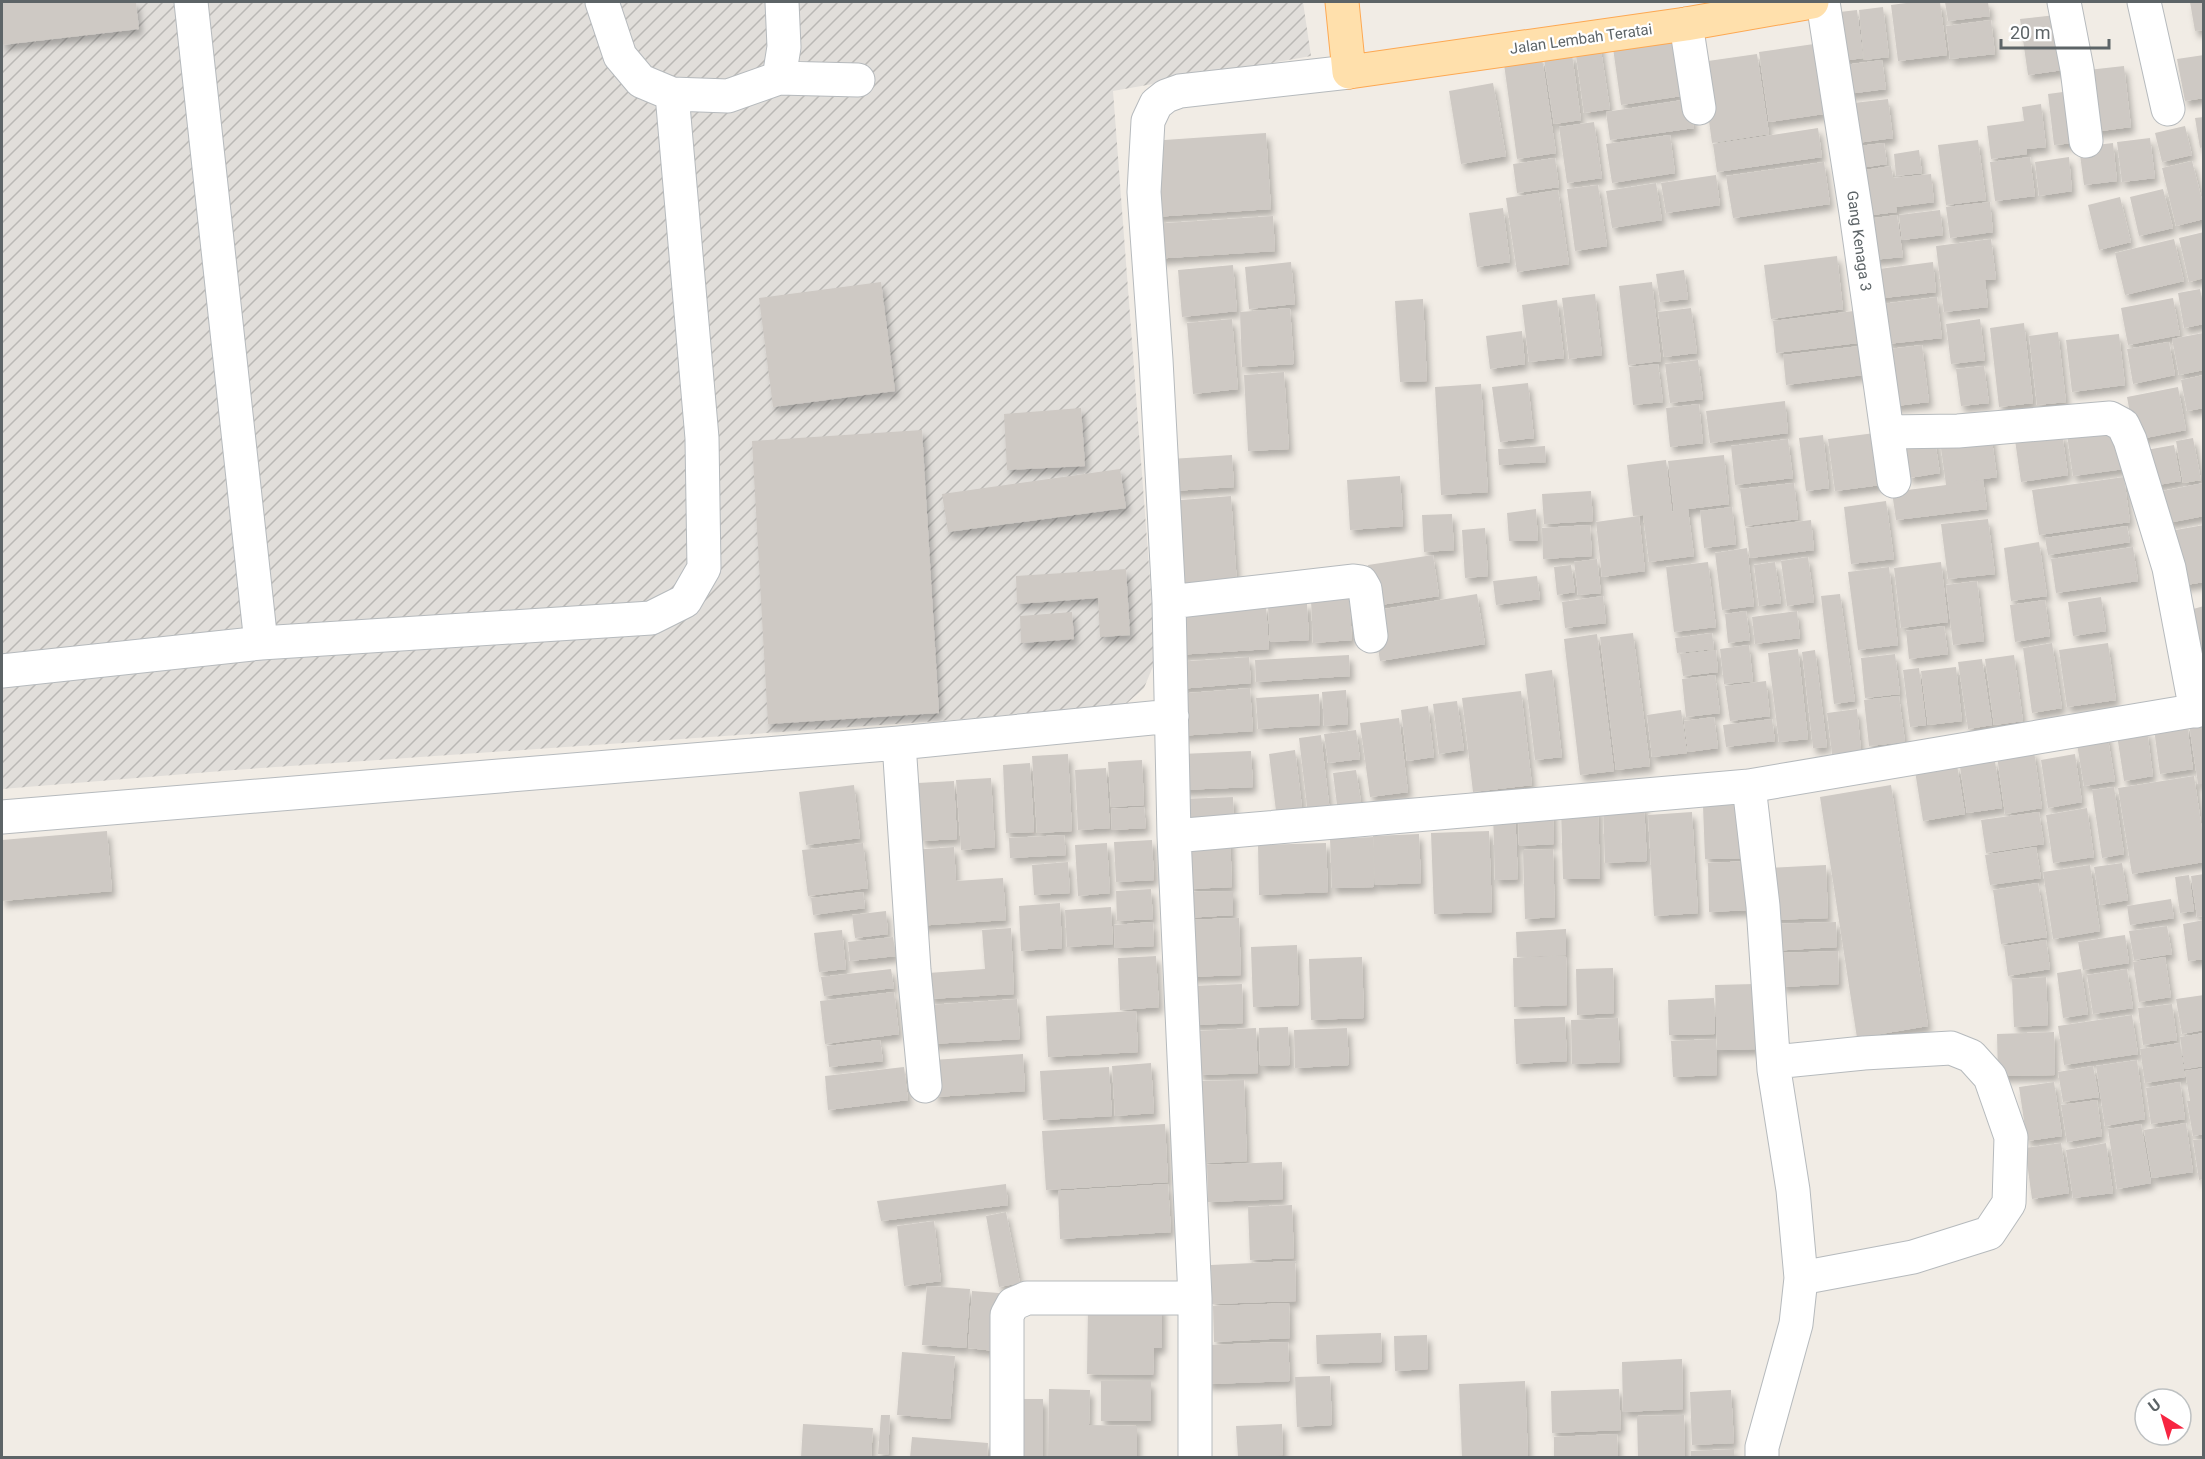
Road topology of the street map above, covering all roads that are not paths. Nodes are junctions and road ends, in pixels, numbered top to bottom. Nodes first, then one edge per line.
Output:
1 (191, 2) edge
2 (602, 2) edge
3 (782, 2) edge
4 (1342, 2) edge
5 (1812, 2) edge
6 (1823, 2) edge
7 (2064, 2) edge
8 (2144, 2) edge
9 (1686, 24) junction
10 (1349, 72) junction
11 (779, 78) junction
12 (858, 80) dead end
13 (672, 94) junction
14 (1699, 108) dead end
15 (2168, 109) dead end
16 (2086, 141) dead end
17 (1887, 432) junction
18 (1894, 481) dead end
19 (1168, 602) junction
20 (1371, 636) dead end
21 (261, 644) junction
22 (2, 670) edge
23 (2200, 710) edge
24 (1172, 716) junction
25 (899, 743) junction
26 (1749, 786) junction
27 (2, 817) edge
28 (1174, 836) junction
29 (1774, 1062) junction
30 (925, 1086) dead end
31 (1801, 1278) junction
32 (1195, 1298) junction
33 (1007, 1458) edge
34 (1195, 1458) edge
35 (1762, 1458) edge

1 - 21 street
2 - 13 street
3 - 11 street
4 - 10 main road
5 - 9 main road, Jalan Lembah Teratai
6 - 17 street, Gang Kenaga 3
7 - 16 street
8 - 15 street
9 - 10 main road, Jalan Lembah Teratai
9 - 14 street
10 - 19 street
11 - 12 street
11 - 13 street
13 - 21 street
17 - 18 street, Gang Kenaga 3
17 - 23 street
19 - 20 street
19 - 24 street
21 - 22 street
23 - 26 street
24 - 25 street
24 - 28 street
25 - 27 street
25 - 30 street
26 - 28 street
26 - 29 street
28 - 32 street
29 - 31 street
29 - 31 street
31 - 35 street
32 - 33 street
32 - 34 street

